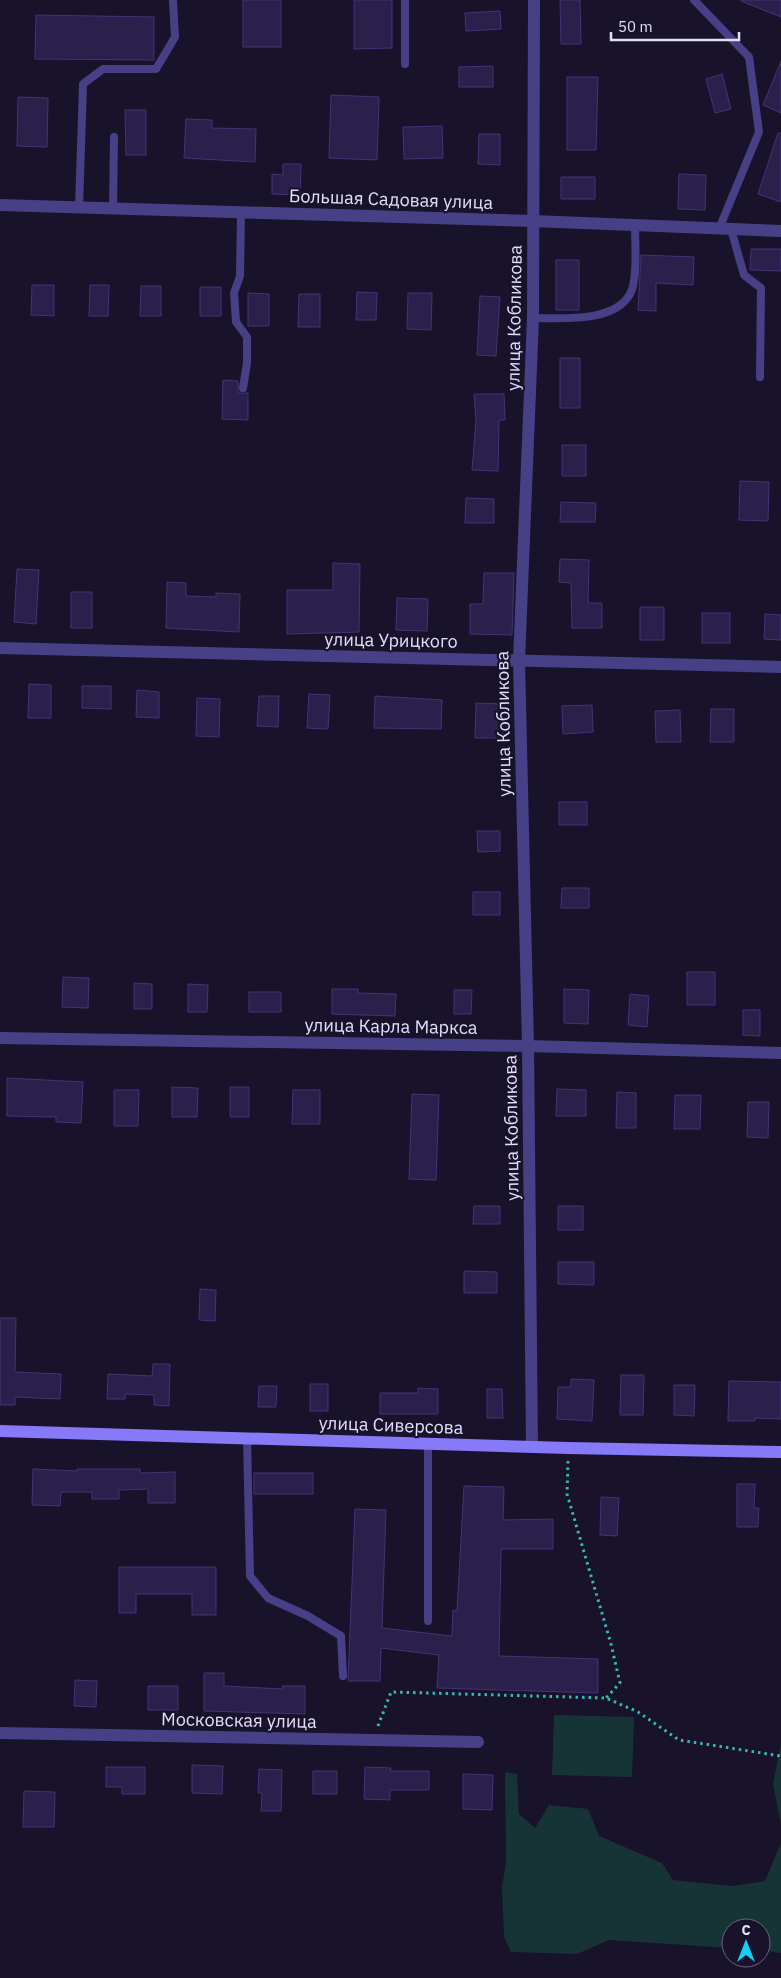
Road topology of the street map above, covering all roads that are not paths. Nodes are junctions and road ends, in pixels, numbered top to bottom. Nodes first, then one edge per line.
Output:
1 (174, 0) edge
2 (405, 0) edge
3 (534, 0) edge
4 (694, 0) edge
5 (405, 64) dead end
6 (114, 137) dead end
7 (0, 205) edge
8 (79, 208) junction
9 (113, 208) junction
10 (241, 212) junction
11 (533, 221) junction
12 (635, 225) junction
13 (725, 229) junction
14 (779, 231) edge
15 (533, 318) junction
16 (760, 377) dead end
17 (242, 388) dead end
18 (0, 648) edge
19 (519, 660) junction
20 (781, 667) edge
21 (0, 1038) edge
22 (528, 1046) junction
23 (781, 1053) edge
24 (0, 1432) edge
25 (247, 1438) junction
26 (428, 1444) junction
27 (532, 1447) junction
28 (781, 1452) edge
29 (428, 1621) dead end
30 (343, 1676) dead end
31 (0, 1733) edge
32 (478, 1742) dead end

1 - 8 lane
2 - 5 lane
3 - 11 street, улица Кобликова
4 - 13 lane
6 - 9 lane
7 - 8 street, Большая Садовая улица
8 - 9 street, Большая Садовая улица
9 - 10 street, Большая Садовая улица
10 - 11 street, Большая Садовая улица
10 - 17 lane
11 - 12 street, Большая Садовая улица
11 - 15 street, улица Кобликова
12 - 13 street, Большая Садовая улица
12 - 15 lane
13 - 14 street, Большая Садовая улица
13 - 16 lane
15 - 19 street, улица Кобликова
18 - 19 street, улица Урицкого
19 - 20 street, улица Урицкого
19 - 22 street, улица Кобликова
21 - 22 street, улица Карла Маркса
22 - 23 street, улица Карла Маркса
22 - 27 street, улица Кобликова
24 - 25 street, улица Сиверсова
25 - 26 street, улица Сиверсова
25 - 30 lane
26 - 27 street, улица Сиверсова
26 - 29 lane
27 - 28 street, улица Сиверсова
31 - 32 street, Московская улица

